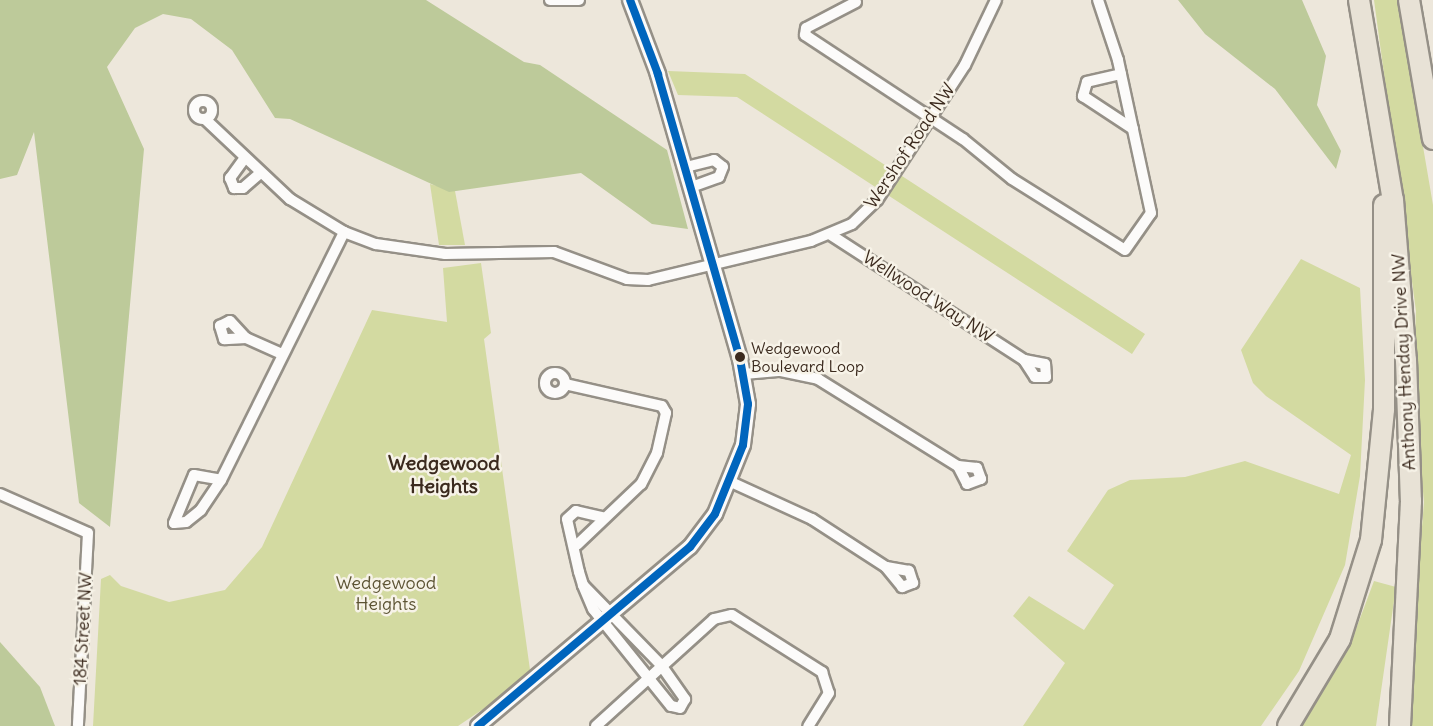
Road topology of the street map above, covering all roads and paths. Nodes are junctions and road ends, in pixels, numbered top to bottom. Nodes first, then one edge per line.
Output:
1 (550, 0) edge
2 (579, 0) edge
3 (630, 0) edge
4 (996, 0) edge
5 (1098, 0) edge
6 (1359, 0) edge
7 (1409, 0) edge
8 (856, 2) dead end
9 (1121, 74) junction
10 (931, 118) junction
11 (205, 119) dead end
12 (1133, 129) junction
13 (1433, 134) edge
14 (1387, 158) junction
15 (244, 159) junction
16 (686, 167) junction
17 (260, 172) junction
18 (692, 187) junction
19 (344, 232) junction
20 (831, 235) junction
21 (713, 264) junction
22 (246, 338) dead end
23 (282, 354) junction
24 (1024, 360) dead end
25 (744, 374) junction
26 (565, 384) dead end
27 (958, 466) dead end
28 (221, 480) junction
29 (732, 482) junction
30 (0, 495) edge
31 (602, 517) junction
32 (577, 545) junction
33 (886, 567) dead end
34 (583, 585) junction
35 (614, 613) junction
36 (603, 622) junction
37 (661, 665) junction
38 (648, 675) junction
39 (78, 726) edge
40 (478, 726) edge
41 (596, 726) edge
42 (808, 726) edge
43 (1288, 726) edge
44 (1400, 726) edge

1 - 2 street
3 - 16 street
4 - 10 street, Wershof Road NW
5 - 9 street
6 - 14 highway, Anthony Henday Drive NW
7 - 13 highway
8 - 10 street
9 - 12 street
9 - 12 street
10 - 12 street
10 - 20 street, Wershof Road NW
11 - 15 street, Wershof Road NW
14 - 43 highway
14 - 44 highway, Anthony Henday Drive NW
15 - 17 street, Wershof Road NW
15 - 17 street
16 - 18 street
16 - 18 street
17 - 19 street, Wershof Road NW
18 - 21 street
19 - 21 street, Wershof Road NW
19 - 23 street
20 - 21 street, Wershof Road NW
20 - 24 street, Wellwood Way NW
21 - 25 street
22 - 23 street
23 - 28 street
25 - 27 street
25 - 29 street
26 - 31 street
28 - 28 street
29 - 33 street
29 - 35 street
30 - 39 street, 184 Street NW
31 - 32 street
31 - 32 street
32 - 34 street
34 - 35 street
34 - 36 street
35 - 36 street
35 - 37 street
36 - 38 street
36 - 40 street
37 - 38 street
37 - 38 street
37 - 42 street
38 - 41 street

